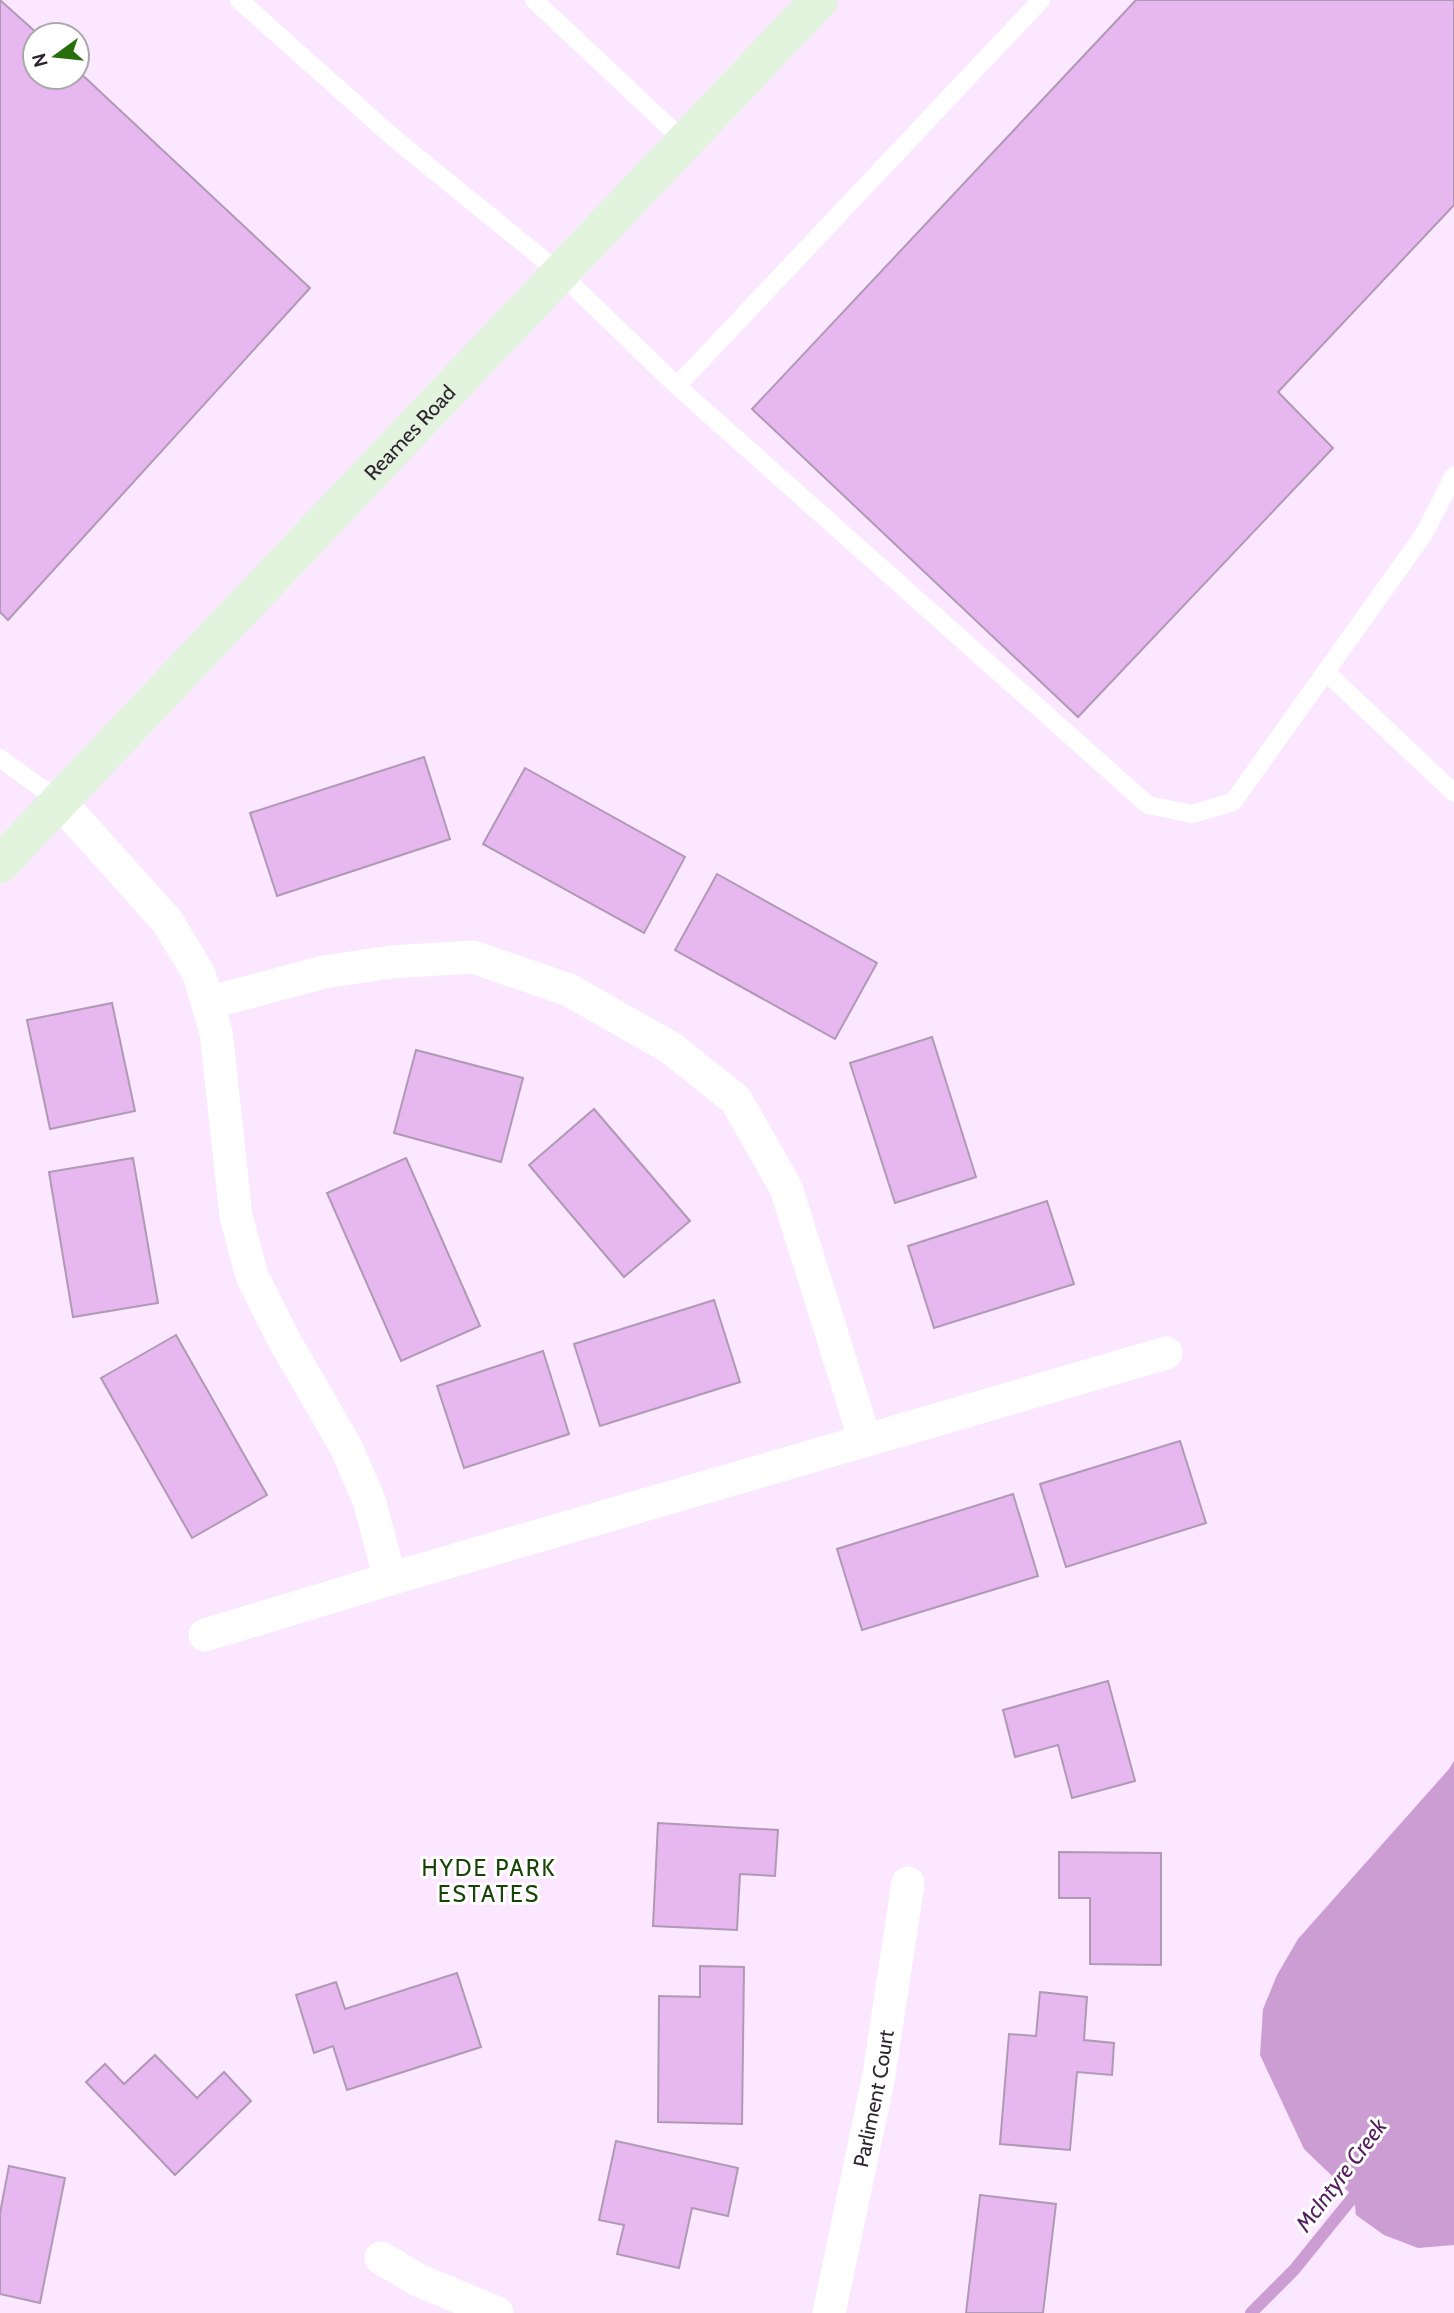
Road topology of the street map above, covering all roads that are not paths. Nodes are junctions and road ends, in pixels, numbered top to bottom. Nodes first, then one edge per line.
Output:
1 (239, 0) edge
2 (534, 0) edge
3 (819, 0) edge
4 (1041, 0) edge
5 (685, 142) junction
6 (560, 273) junction
7 (677, 386) junction
8 (1454, 475) edge
9 (1326, 672) junction
10 (0, 758) edge
11 (1454, 793) edge
12 (59, 801) junction
13 (0, 864) edge
14 (208, 1003) junction
15 (1166, 1353) dead end
16 (865, 1440) junction
17 (390, 1579) junction
18 (205, 1635) dead end
19 (908, 1883) dead end
20 (381, 2258) dead end
21 (497, 2313) edge
22 (829, 2313) edge

1 - 6 lane
2 - 5 lane
3 - 5 main road, Reames Road
4 - 7 lane
5 - 6 main road, Reames Road
6 - 7 lane
6 - 12 main road, Reames Road
7 - 9 lane
8 - 9 lane
9 - 11 lane
10 - 12 lane
12 - 13 main road, Reames Road
12 - 14 street
14 - 16 street
14 - 17 street
15 - 16 street
16 - 17 street
17 - 18 street
19 - 22 street, Parliment Court
20 - 21 street

